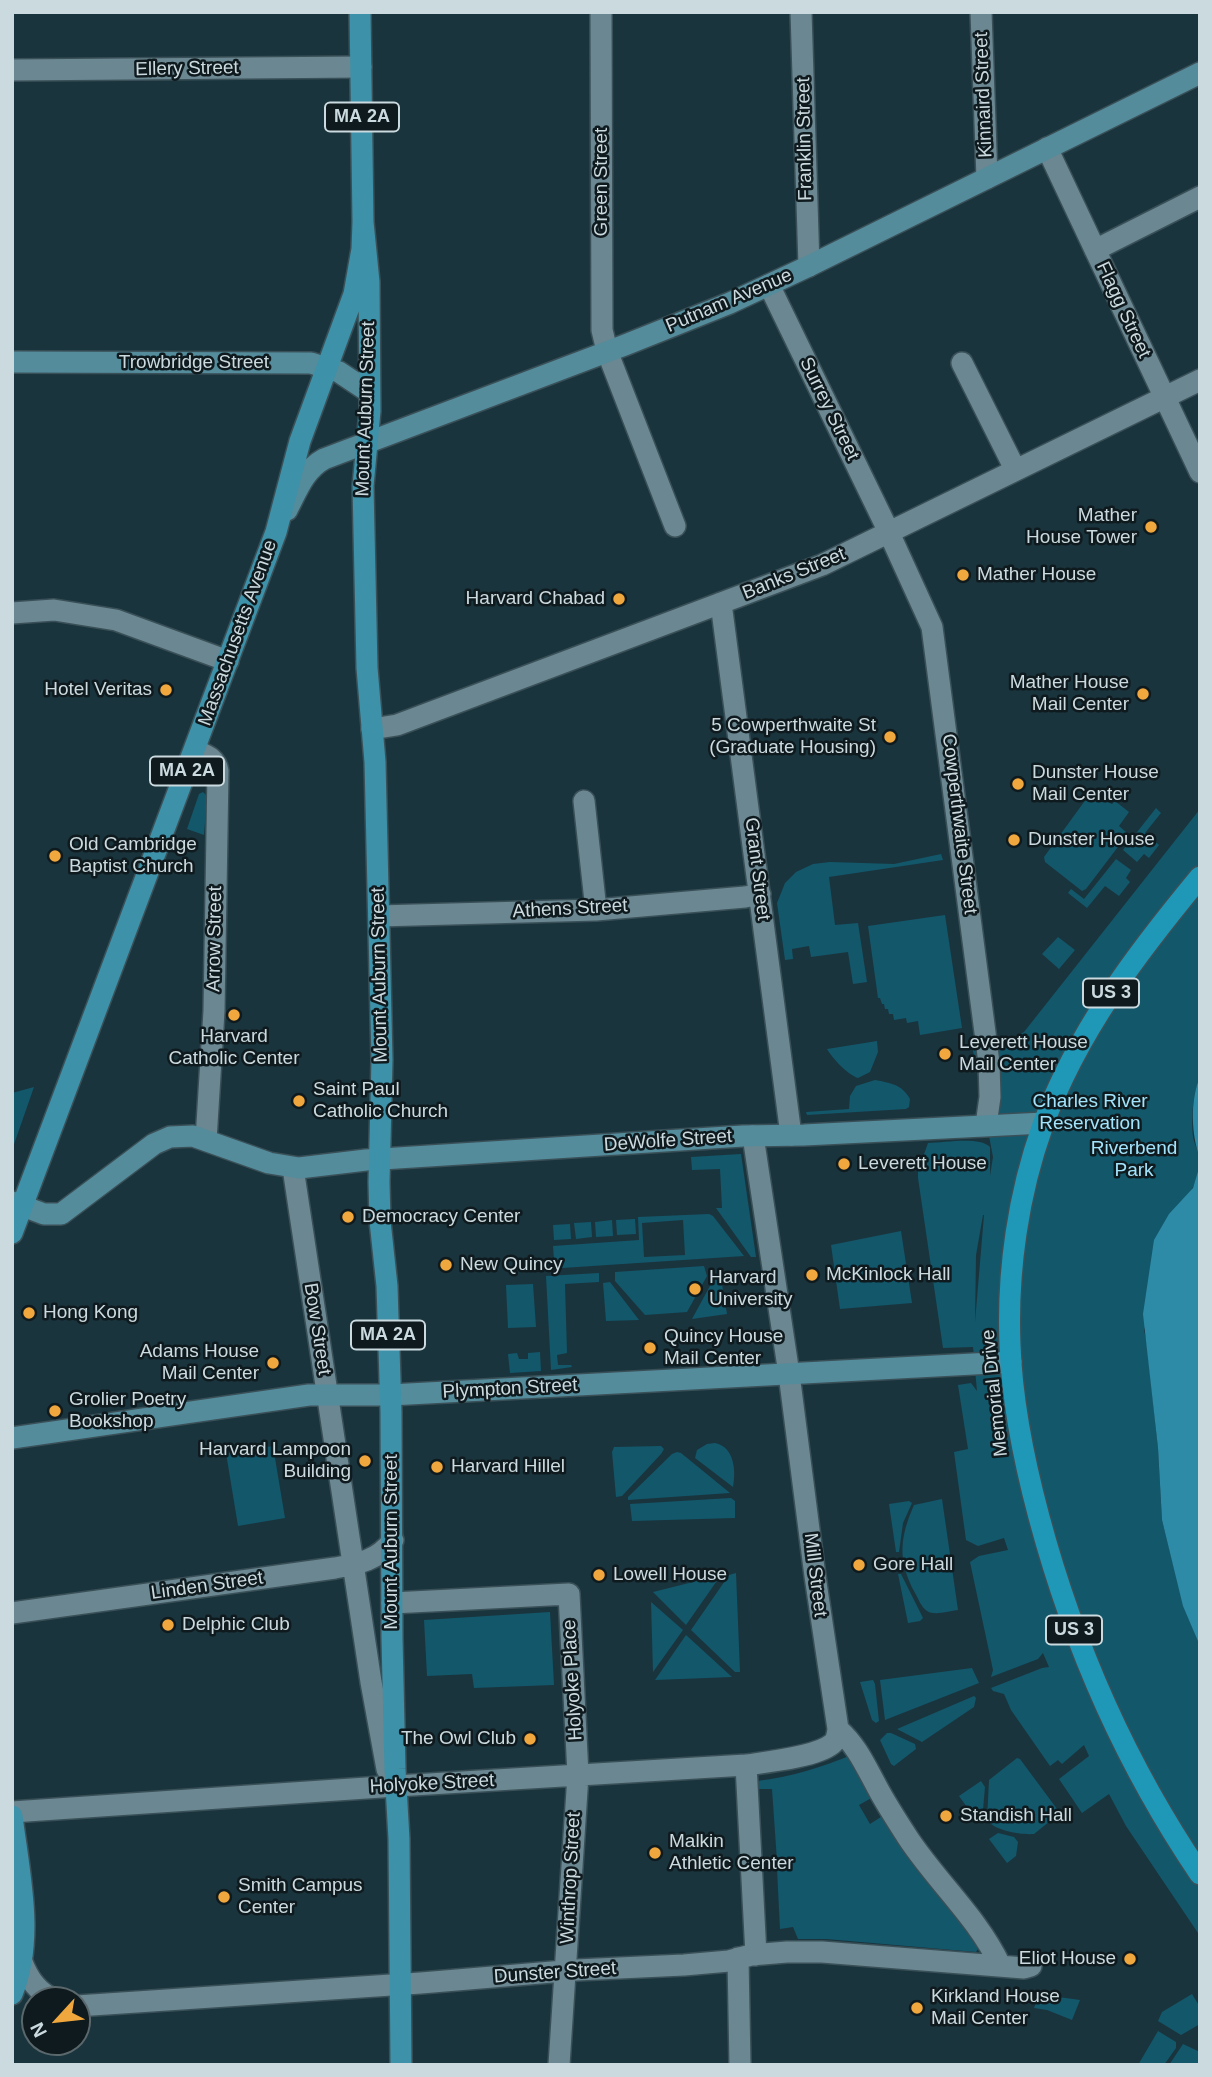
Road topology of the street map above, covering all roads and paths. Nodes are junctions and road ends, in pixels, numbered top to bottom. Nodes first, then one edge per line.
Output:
1 (360, 12) edge
2 (601, 12) edge
3 (801, 12) edge
4 (981, 12) edge
5 (361, 67) junction
6 (12, 70) edge
7 (1200, 73) edge
8 (1047, 148) junction
9 (987, 177) junction
10 (1200, 197) edge
11 (363, 222) junction
12 (1095, 250) junction
13 (809, 266) junction
14 (769, 285) junction
15 (607, 351) junction
16 (12, 362) edge
17 (962, 363) dead end
18 (328, 368) junction
19 (1200, 380) edge
20 (369, 392) junction
21 (1164, 397) junction
22 (366, 442) junction
23 (1015, 469) junction
24 (1200, 472) edge
25 (675, 526) dead end
26 (276, 532) junction
27 (889, 532) junction
28 (721, 603) junction
29 (12, 613) edge
30 (228, 661) junction
31 (372, 729) junction
32 (195, 750) junction
33 (584, 801) dead end
34 (1200, 877) edge
35 (760, 894) junction
36 (596, 910) junction
37 (379, 916) junction
38 (1044, 1123) junction
39 (986, 1125) junction
40 (791, 1135) junction
41 (753, 1136) junction
42 (206, 1140) junction
43 (380, 1159) junction
44 (293, 1168) junction
45 (17, 1204) edge
46 (12, 1233) edge
47 (1011, 1362) junction
48 (789, 1374) junction
49 (327, 1395) junction
50 (390, 1395) junction
51 (12, 1438) edge
52 (393, 1540) junction
53 (353, 1565) junction
54 (392, 1602) junction
55 (12, 1613) edge
56 (838, 1729) junction
57 (746, 1765) junction
58 (578, 1775) junction
59 (396, 1786) junction
60 (12, 1814) edge
61 (1200, 1874) edge
62 (747, 1956) junction
63 (22, 1962) junction
64 (1000, 1965) junction
65 (1031, 1966) dead end
66 (566, 1971) junction
67 (402, 1984) junction
68 (36, 1986) edge
69 (12, 1994) edge
70 (91, 2005) edge
71 (401, 2065) edge
72 (559, 2065) edge
73 (740, 2065) edge

1 - 5 main road, Massachusetts Avenue / MA 2A
2 - 15 street, Green Street
3 - 13 street, Franklin Street
4 - 9 street, Kinnaird Street
5 - 6 street, Ellery Street
5 - 11 main road, Massachusetts Avenue / MA 2A
7 - 8 street, Putnam Avenue
8 - 9 street, Putnam Avenue
8 - 12 street, Flagg Street
9 - 13 street, Putnam Avenue
10 - 12 street
11 - 18 main road, Massachusetts Avenue / MA 2A
11 - 20 main road, Mount Auburn Street / MA 2A
12 - 21 street, Flagg Street
13 - 14 street, Putnam Avenue
14 - 15 street, Putnam Avenue
14 - 27 street, Surrey Street
15 - 22 street, Putnam Avenue
15 - 25 street, Green Street
16 - 18 street, Trowbridge Street
17 - 23 street
18 - 20 street, Trowbridge Street
18 - 26 main road, Massachusetts Avenue / MA 2A
19 - 21 street, Banks Street
20 - 22 main road, Mount Auburn Street / MA 2A
21 - 23 street, Banks Street
21 - 24 street, Flagg Street
22 - 26 street, Putnam Avenue
22 - 31 main road, Mount Auburn Street / MA 2A
23 - 27 street, Banks Street
26 - 30 main road, Massachusetts Avenue / MA 2A
27 - 28 street, Banks Street
27 - 39 street, Cowperthwaite Street
28 - 31 street, Banks Street
28 - 35 street, Grant Street
29 - 30 street
30 - 32 main road, Massachusetts Avenue / MA 2A
31 - 37 main road, Mount Auburn Street / MA 2A
32 - 42 street, Arrow Street
32 - 45 main road, Massachusetts Avenue / MA 2A
33 - 36 street
34 - 38 highway, Memorial Drive / US 3
35 - 36 street, Athens Street
35 - 40 street, Grant Street
36 - 37 street, Athens Street
37 - 43 main road, Mount Auburn Street / MA 2A
38 - 39 street, DeWolfe Street
38 - 47 highway, Memorial Drive / US 3
39 - 40 street, DeWolfe Street
40 - 41 street, DeWolfe Street
41 - 43 street, DeWolfe Street
41 - 48 street, Mill Street
42 - 44 street
42 - 45 street
43 - 44 street, DeWolfe Street
43 - 50 main road, Mount Auburn Street / MA 2A
44 - 49 street, Bow Street
45 - 46 main road, Massachusetts Avenue / MA 2A
47 - 48 street, Plympton Street
47 - 61 highway, Memorial Drive / US 3
48 - 50 street, Plympton Street
48 - 56 street, Mill Street
49 - 50 street, Plympton Street
49 - 51 street, Plympton Street
49 - 53 street, Bow Street
50 - 52 main road, Mount Auburn Street / MA 2A
52 - 53 street, Linden Street
52 - 54 main road, Mount Auburn Street / MA 2A
53 - 55 street, Linden Street
53 - 59 street, Bow Street
54 - 58 street, Holyoke Place
54 - 59 main road, Mount Auburn Street / MA 2A
56 - 57 street, Holyoke Street
56 - 64 street
57 - 58 street, Holyoke Street
57 - 62 street
58 - 59 street, Holyoke Street
58 - 66 street, Winthrop Street
59 - 60 street, Holyoke Street
59 - 67 main road, Mount Auburn Street / MA 2A
60 - 63 main road
62 - 64 street, Dunster Street
62 - 66 street, Dunster Street
62 - 73 street
63 - 68 street
63 - 69 main road
64 - 65 street, Dunster Street
66 - 67 street, Dunster Street
66 - 72 street, Winthrop Street
67 - 70 street, Dunster Street
67 - 71 main road, Mount Auburn Street / MA 2A

